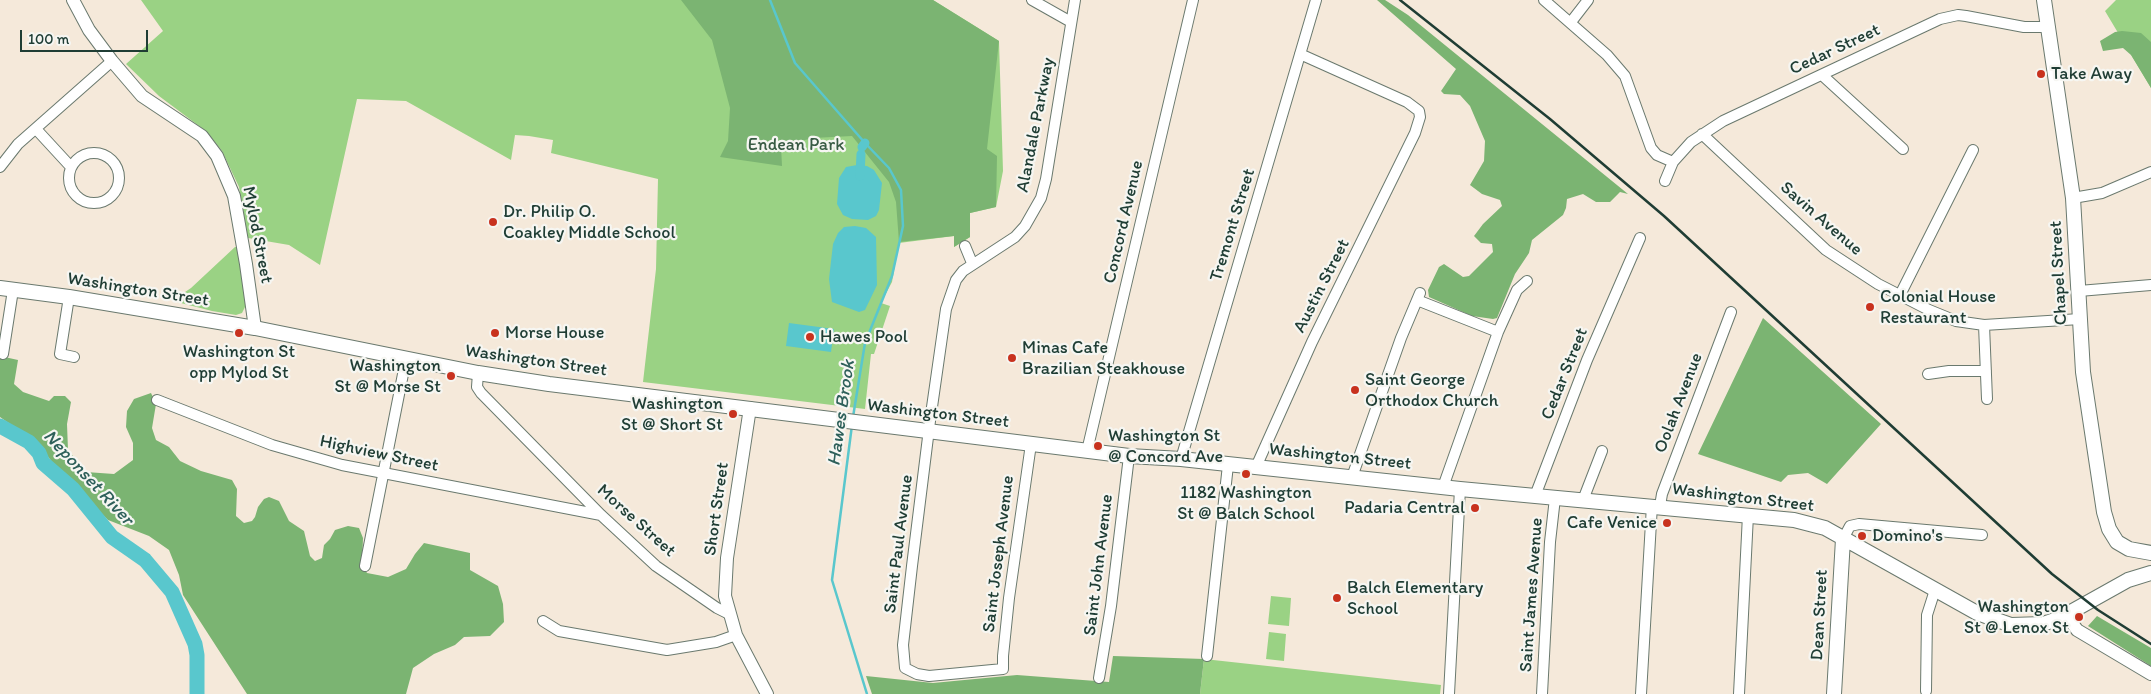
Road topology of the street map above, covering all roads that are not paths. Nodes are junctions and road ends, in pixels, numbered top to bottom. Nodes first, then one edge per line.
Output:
1 (73, 0) edge
2 (1032, 0) edge
3 (1075, 0) edge
4 (1193, 0) edge
5 (1316, 0) edge
6 (1544, 0) edge
7 (1588, 0) edge
8 (2044, 0) edge
9 (1071, 22) junction
10 (1571, 22) junction
11 (2048, 27) junction
12 (1300, 54) junction
13 (112, 61) junction
14 (1822, 75) junction
15 (36, 129) junction
16 (1702, 134) junction
17 (1903, 149) dead end
18 (1973, 150) dead end
19 (1673, 162) junction
20 (0, 167) edge
21 (71, 167) junction
22 (2151, 172) edge
23 (1665, 181) dead end
24 (2073, 198) junction
25 (1640, 238) dead end
26 (966, 246) dead end
27 (972, 263) junction
28 (1527, 281) dead end
29 (2151, 285) edge
30 (7, 289) edge
31 (2079, 291) junction
32 (1900, 295) junction
33 (69, 298) junction
34 (1731, 312) dead end
35 (2080, 319) junction
36 (1984, 325) junction
37 (255, 328) junction
38 (1498, 332) junction
39 (2, 354) dead end
40 (74, 357) dead end
41 (406, 359) junction
42 (1986, 372) junction
43 (478, 373) junction
44 (1928, 374) dead end
45 (1987, 399) dead end
46 (157, 400) dead end
47 (750, 408) junction
48 (928, 432) junction
49 (1031, 444) junction
50 (1087, 451) junction
51 (1602, 451) dead end
52 (1129, 456) junction
53 (1181, 459) junction
54 (1228, 465) junction
55 (1256, 468) junction
56 (384, 472) junction
57 (1352, 476) junction
58 (1443, 487) junction
59 (1460, 489) junction
60 (1535, 496) junction
61 (1555, 498) junction
62 (1583, 500) junction
63 (1656, 506) junction
64 (602, 515) junction
65 (1748, 515) junction
66 (1982, 536) dead end
67 (1843, 539) junction
68 (2151, 554) edge
69 (365, 566) dead end
70 (2151, 573) edge
71 (1935, 590) junction
72 (729, 614) junction
73 (2067, 615) junction
74 (543, 621) dead end
75 (736, 634) junction
76 (1207, 656) dead end
77 (1004, 669) joint
78 (2151, 674) edge
79 (1099, 678) dead end
80 (1926, 691) dead end
81 (767, 694) edge
82 (1449, 694) edge
83 (1542, 694) edge
84 (1640, 694) edge
85 (1739, 694) edge
86 (1834, 694) edge

1 - 13 street, Mylod Street
2 - 9 street
3 - 9 street, Alandale Parkway
4 - 50 street, Concord Avenue
5 - 12 street, Tremont Street
6 - 10 street
7 - 10 street
8 - 11 main road, Chapel Street
9 - 27 street, Alandale Parkway
10 - 19 street
11 - 14 street, Cedar Street
11 - 24 main road, Chapel Street
12 - 53 street, Tremont Street
12 - 55 street, Austin Street
13 - 15 street
13 - 37 street, Mylod Street
14 - 16 street, Cedar Street
14 - 17 street
15 - 20 street
15 - 21 street
16 - 19 street, Cedar Street
16 - 32 street, Savin Avenue
18 - 32 street
19 - 23 street, Cedar Street
21 - 21 street
22 - 24 street
24 - 31 main road, Chapel Street
25 - 60 street, Cedar Street
26 - 27 street
27 - 48 street, Alandale Parkway
28 - 38 street
29 - 31 street
30 - 33 main road, Washington Street
30 - 39 street
31 - 35 main road, Chapel Street
32 - 36 street, Savin Avenue
33 - 37 main road, Washington Street
33 - 40 street
34 - 63 street, Oolah Avenue
35 - 36 street, Savin Avenue
35 - 68 main road, Chapel Street
36 - 42 street
37 - 41 main road, Washington Street
38 - 57 street
38 - 58 street
41 - 43 main road, Washington Street
41 - 56 street
42 - 44 street
42 - 45 street
43 - 47 main road, Washington Street
43 - 64 street, Morse Street
46 - 56 street, Highview Street
47 - 48 main road, Washington Street
47 - 72 street, Short Street
48 - 49 main road, Washington Street
48 - 77 street, Saint Paul Avenue
49 - 50 main road, Washington Street
49 - 77 street, Saint Joseph Avenue
50 - 52 main road, Washington Street
51 - 62 street
52 - 53 main road, Washington Street
52 - 79 street, Saint John Avenue
53 - 54 main road, Washington Street
54 - 55 main road, Washington Street
54 - 76 street
55 - 57 main road, Washington Street
56 - 64 street, Highview Street
56 - 69 street
57 - 58 main road, Washington Street
58 - 59 main road, Washington Street
59 - 60 main road, Washington Street
59 - 82 street
60 - 61 main road, Washington Street
61 - 62 main road, Washington Street
61 - 83 street, Saint James Avenue
62 - 63 main road, Washington Street
63 - 65 main road, Washington Street
63 - 84 street, Oolah Avenue
64 - 72 street, Morse Street
65 - 67 main road, Washington Street
65 - 85 street
66 - 67 street
67 - 71 main road, Washington Street
67 - 86 main road, Dean Street
70 - 73 main road, Washington Street
71 - 73 main road, Washington Street
71 - 80 street
72 - 75 street
73 - 78 street
74 - 75 street
75 - 81 street

